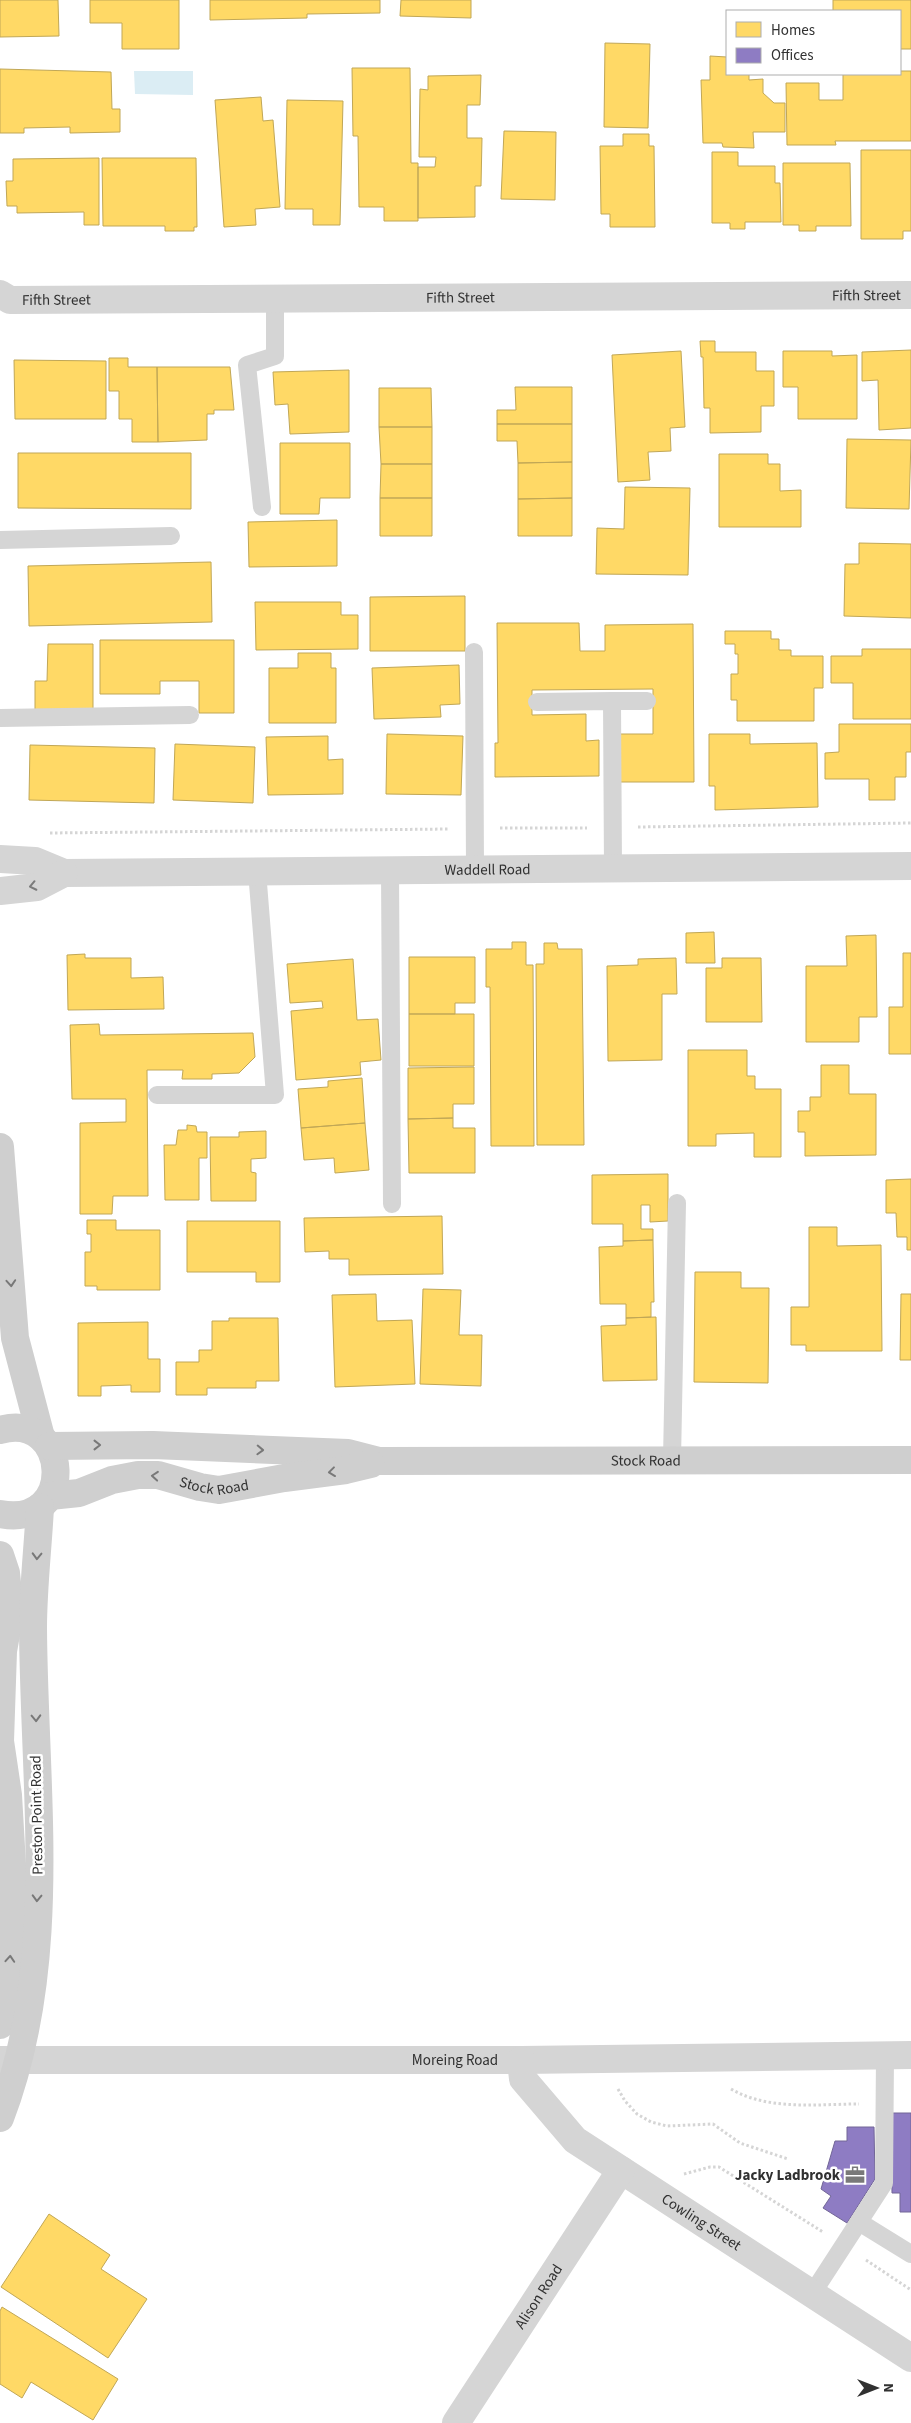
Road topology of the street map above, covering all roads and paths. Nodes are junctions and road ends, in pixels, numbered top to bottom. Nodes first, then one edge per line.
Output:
1 (911, 295) edge
2 (275, 299) junction
3 (3, 301) edge
4 (262, 506) dead end
5 (171, 536) dead end
6 (0, 540) edge
7 (474, 652) dead end
8 (612, 701) junction
9 (647, 701) dead end
10 (537, 702) dead end
11 (190, 715) dead end
12 (0, 718) edge
13 (0, 859) edge
14 (911, 866) edge
15 (613, 868) junction
16 (390, 870) junction
17 (475, 870) junction
18 (257, 871) junction
19 (64, 873) junction
20 (0, 891) edge
21 (158, 1095) dead end
22 (0, 1147) edge
23 (677, 1203) dead end
24 (392, 1204) dead end
25 (0, 1430) edge
26 (45, 1442) junction
27 (672, 1460) junction
28 (911, 1460) edge
29 (379, 1461) junction
30 (45, 1502) junction
31 (0, 1514) edge
32 (0, 1556) edge
33 (0, 2024) edge
34 (898, 2055) edge
35 (10, 2060) edge
36 (521, 2060) junction
37 (609, 2088) dead end
38 (618, 2088) junction
39 (626, 2088) dead end
40 (724, 2088) dead end
41 (886, 2104) junction
42 (0, 2118) edge
43 (788, 2159) dead end
44 (621, 2170) junction
45 (676, 2176) dead end
46 (858, 2222) junction
47 (844, 2245) junction
48 (911, 2254) edge
49 (911, 2290) edge
50 (812, 2294) junction
51 (911, 2358) edge
52 (456, 2423) edge

1 - 2 street, Fifth Street
2 - 3 street, Fifth Street
2 - 4 lane
5 - 6 lane
7 - 17 lane
8 - 9 lane
8 - 10 lane
8 - 15 lane
11 - 12 lane
13 - 19 street, Waddell Road
14 - 15 street, Waddell Road
15 - 17 street, Waddell Road
16 - 17 street, Waddell Road
16 - 18 street, Waddell Road
16 - 24 lane
18 - 19 street, Waddell Road
18 - 21 lane
19 -> 20 street, Waddell Road
22 -> 26 main road
23 - 27 lane
25 - 26 main road, Stock Road
26 -> 29 main road, Stock Road
26 - 30 main road
27 - 28 main road, Stock Road
27 - 29 main road, Stock Road
29 -> 30 main road, Stock Road
30 - 31 main road, Stock Road
30 -> 35 main road, Preston Point Road
33 -> 32 main road, Preston Point Road
34 - 36 street, Moreing Road
34 - 41 lane
35 - 36 street, Moreing Road
35 - 42 main road, Preston Point Road
36 - 44 street, Cowling Street
37 - 38 path
38 - 39 path
38 - 43 path
40 - 41 path
41 - 46 lane
44 - 50 street, Cowling Street
44 - 52 street, Alison Road
45 - 47 path
46 - 47 lane
46 - 48 lane
47 - 49 path
47 - 50 lane
50 - 51 street, Cowling Street

